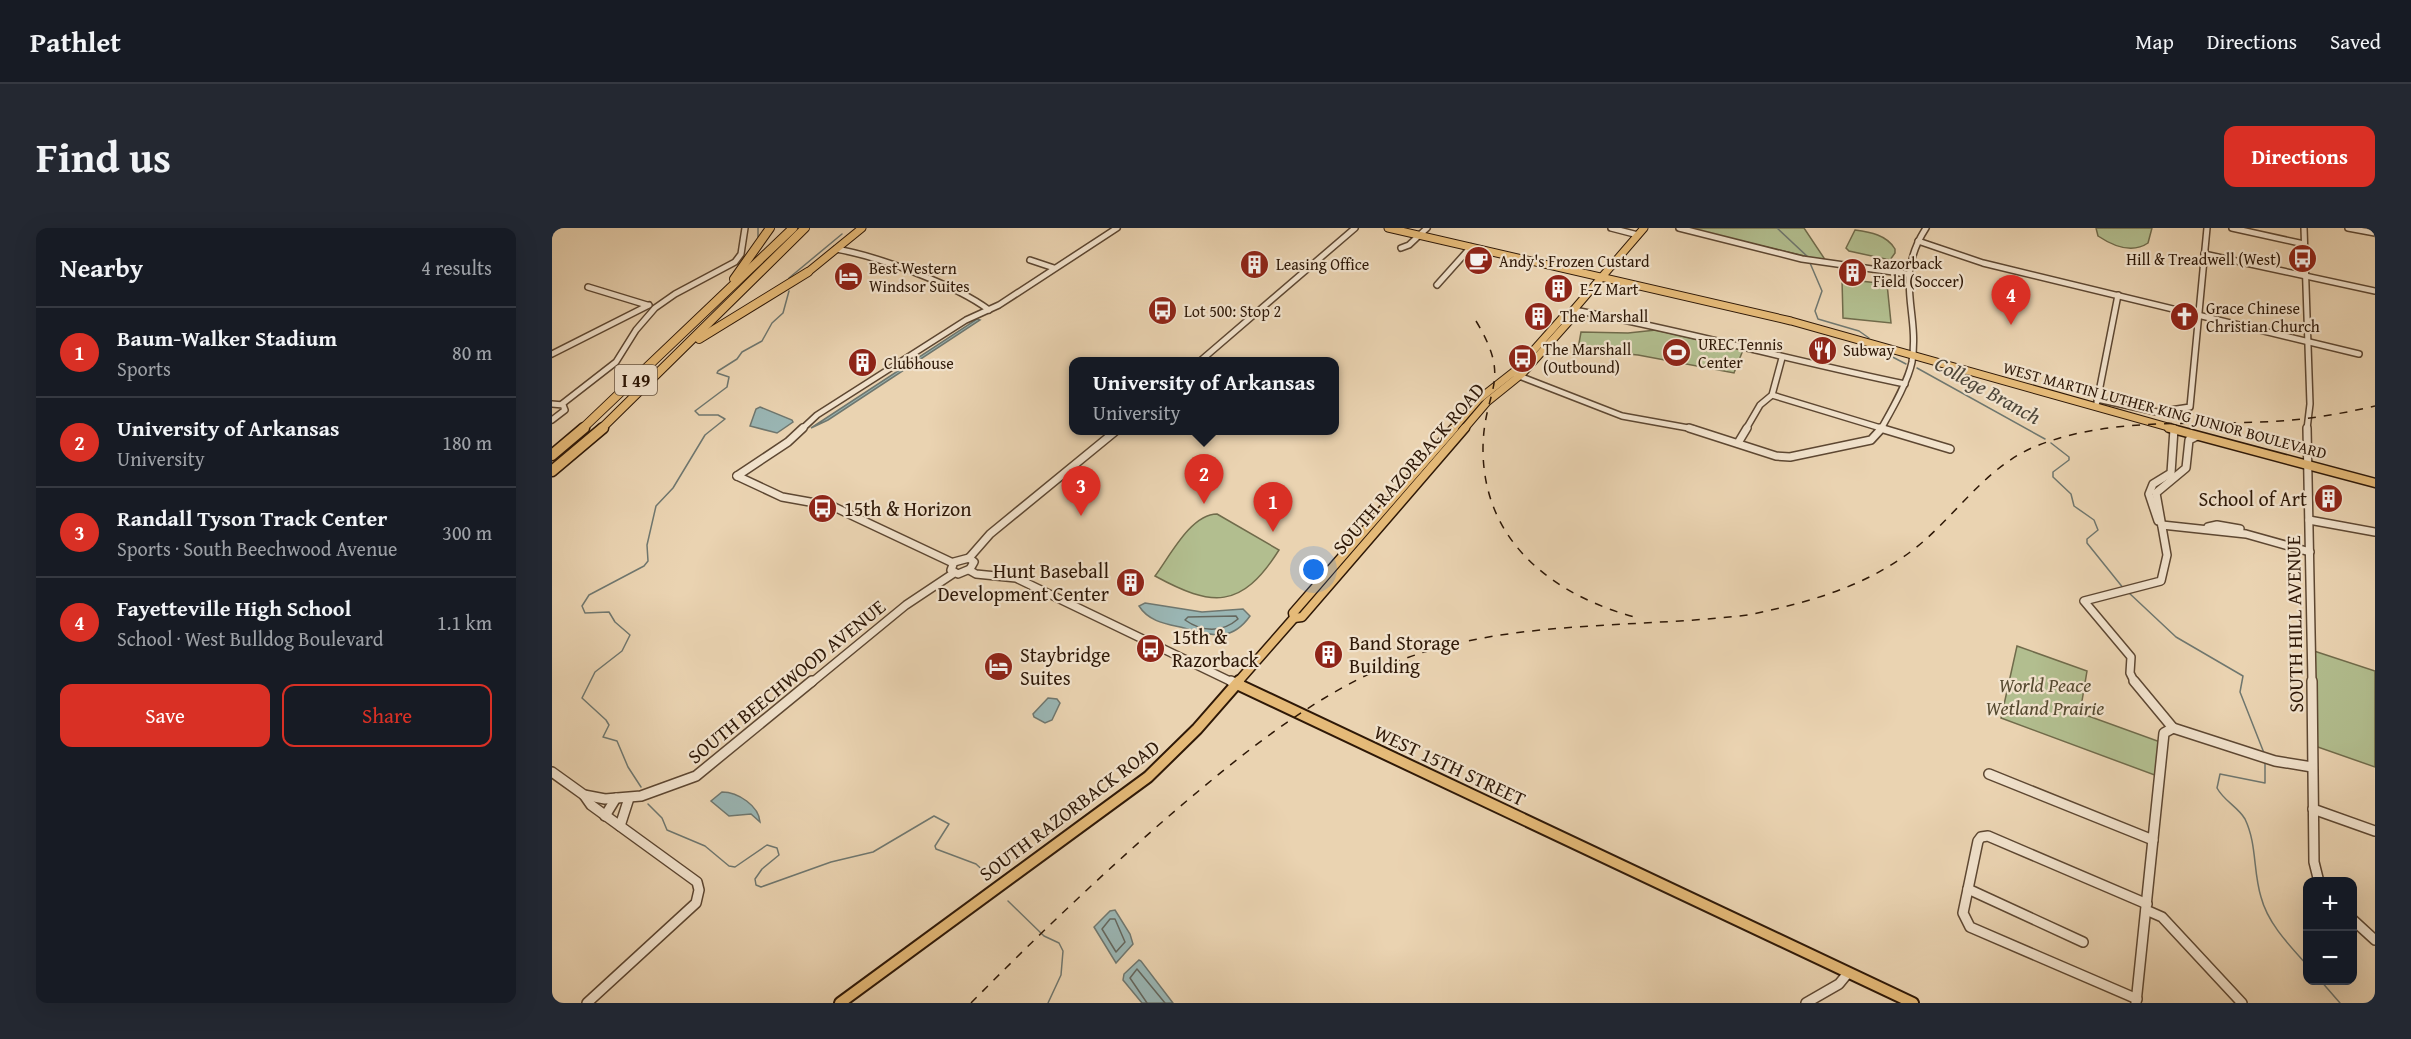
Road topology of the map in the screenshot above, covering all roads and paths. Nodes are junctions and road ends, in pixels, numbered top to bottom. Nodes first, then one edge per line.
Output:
1 (745, 228) edge
2 (770, 228) edge
3 (793, 228) edge
4 (805, 228) edge
5 (1118, 228) edge
6 (1355, 228) edge
7 (1388, 228) edge
8 (1427, 228) edge
9 (1611, 228) edge
10 (1644, 228) edge
11 (1679, 228) edge
12 (1926, 228) edge
13 (2207, 228) edge
14 (2232, 228) edge
15 (2304, 228) edge
16 (2348, 228) edge
17 (861, 229) edge
18 (2375, 234) edge
19 (1420, 235) junction
20 (1638, 235) junction
21 (1918, 241) junction
22 (2304, 243) junction
23 (1472, 247) junction
24 (1401, 248) dead end
25 (836, 249) junction
26 (2204, 254) junction
27 (1030, 260) dead end
28 (1054, 268) junction
29 (808, 272) joint
30 (1907, 274) junction
31 (2306, 276) junction
32 (1602, 277) junction
33 (1437, 285) dead end
34 (588, 287) dead end
35 (2375, 291) edge
36 (2118, 295) junction
37 (718, 302) junction
38 (662, 303) junction
39 (649, 305) junction
40 (989, 310) junction
41 (1572, 312) junction
42 (2199, 315) junction
43 (2308, 342) junction
44 (681, 351) junction
45 (552, 354) edge
46 (2359, 354) dead end
47 (1913, 356) junction
48 (1205, 357) edge
49 (1782, 358) junction
50 (1516, 375) junction
51 (1905, 384) junction
52 (1772, 395) junction
53 (2097, 399) junction
54 (552, 404) edge
55 (562, 404) junction
56 (2096, 408) junction
57 (2147, 410) junction
58 (552, 420) edge
59 (2146, 422) junction
60 (1881, 429) junction
61 (2174, 429) junction
62 (1111, 435) edge
63 (2197, 436) junction
64 (1738, 443) junction
65 (1950, 449) dead end
66 (552, 455) edge
67 (2306, 464) junction
68 (552, 471) edge
69 (2375, 483) edge
70 (2309, 520) junction
71 (2162, 525) junction
72 (2375, 532) edge
73 (2310, 552) junction
74 (969, 558) junction
75 (953, 563) junction
76 (969, 570) junction
77 (954, 573) junction
78 (1237, 684) junction
79 (2174, 728) junction
80 (2312, 767) junction
81 (552, 772) edge
82 (1989, 774) dead end
83 (584, 795) junction
84 (616, 798) junction
85 (629, 798) junction
86 (2313, 809) junction
87 (605, 816) junction
88 (620, 826) junction
89 (2375, 831) edge
90 (2153, 840) junction
91 (2318, 877) edge
92 (1968, 889) junction
93 (2146, 907) junction
94 (2357, 924) edge
95 (2375, 940) edge
96 (2083, 942) dead end
97 (1848, 973) junction
98 (2136, 1001) edge
99 (586, 1003) edge
100 (840, 1003) edge
101 (1806, 1003) edge
102 (1913, 1003) edge
103 (2242, 1003) edge

1 - 38 street
2 - 37 highway
3 - 37 highway, I 49
4 - 44 highway, I 49
5 - 28 street
6 - 48 street
7 - 19 main road, WEST MARTIN LUTHER KING JUNIOR BOULEVARD
8 - 19 street
9 - 20 street
10 - 20 main road, SOUTH RAZORBACK ROAD
11 - 30 street
12 - 21 street
13 - 26 street
14 - 22 street
15 - 22 street, SOUTH HILL AVENUE
16 - 18 street
17 - 25 main road
19 - 23 main road, WEST MARTIN LUTHER KING JUNIOR BOULEVARD
19 - 24 street
20 - 32 main road, SOUTH RAZORBACK ROAD
21 - 30 street
21 - 36 street
22 - 31 street, SOUTH HILL AVENUE
23 - 32 main road, WEST MARTIN LUTHER KING JUNIOR BOULEVARD
23 - 33 street
25 - 29 main road
25 - 40 street
26 - 31 street
26 - 42 street
27 - 28 street
28 - 40 street
29 - 44 highway
30 - 47 street
31 - 35 street
31 - 43 street, SOUTH HILL AVENUE
32 - 41 main road, SOUTH RAZORBACK ROAD
32 - 47 main road, WEST MARTIN LUTHER KING JUNIOR BOULEVARD
34 - 39 street
36 - 42 street
36 - 53 street
37 - 66 highway, I 49
38 - 39 street
38 - 55 street
39 - 45 street
40 - 75 street
41 - 49 street
41 - 50 main road, SOUTH RAZORBACK ROAD
42 - 43 street
42 - 57 street
43 - 46 street
43 - 67 street, SOUTH HILL AVENUE
44 - 68 highway, I 49
47 - 51 street
47 - 56 main road, WEST MARTIN LUTHER KING JUNIOR BOULEVARD
49 - 51 street
49 - 52 street
50 - 64 street
50 - 78 main road, SOUTH RAZORBACK ROAD
51 - 60 street
52 - 60 street
52 - 64 street
53 - 56 street
53 - 57 street
54 - 55 street
55 - 58 street
56 - 59 main road, WEST MARTIN LUTHER KING JUNIOR BOULEVARD
57 - 59 street
59 - 61 main road, WEST MARTIN LUTHER KING JUNIOR BOULEVARD
60 - 64 street
60 - 65 street
61 - 63 main road, WEST MARTIN LUTHER KING JUNIOR BOULEVARD
61 - 71 street
62 - 74 street
63 - 67 main road, WEST MARTIN LUTHER KING JUNIOR BOULEVARD
63 - 71 street
67 - 69 main road, WEST MARTIN LUTHER KING JUNIOR BOULEVARD
67 - 70 street, SOUTH HILL AVENUE
70 - 72 street
70 - 73 street, SOUTH HILL AVENUE
71 - 73 street
71 - 79 street
73 - 80 street, SOUTH HILL AVENUE
74 - 75 street
74 - 76 street
75 - 77 street
76 - 77 street
76 - 78 street, WEST 15TH STREET
77 - 85 street, SOUTH BEECHWOOD AVENUE
78 - 97 main road, WEST 15TH STREET
78 - 100 main road, SOUTH RAZORBACK ROAD
79 - 80 street
79 - 90 street
80 - 86 street, SOUTH HILL AVENUE
81 - 83 street
82 - 90 street
83 - 84 street, SOUTH BEECHWOOD AVENUE
83 - 87 street
84 - 85 street, SOUTH BEECHWOOD AVENUE
84 - 87 street
85 - 88 street
86 - 89 street
86 - 91 street, SOUTH HILL AVENUE
87 - 88 street
88 - 99 street
90 - 93 street
92 - 93 street
92 - 96 street
92 - 98 street
93 - 98 street
93 - 103 street
94 - 95 street
97 - 101 street
97 - 102 main road, WEST 15TH STREET

